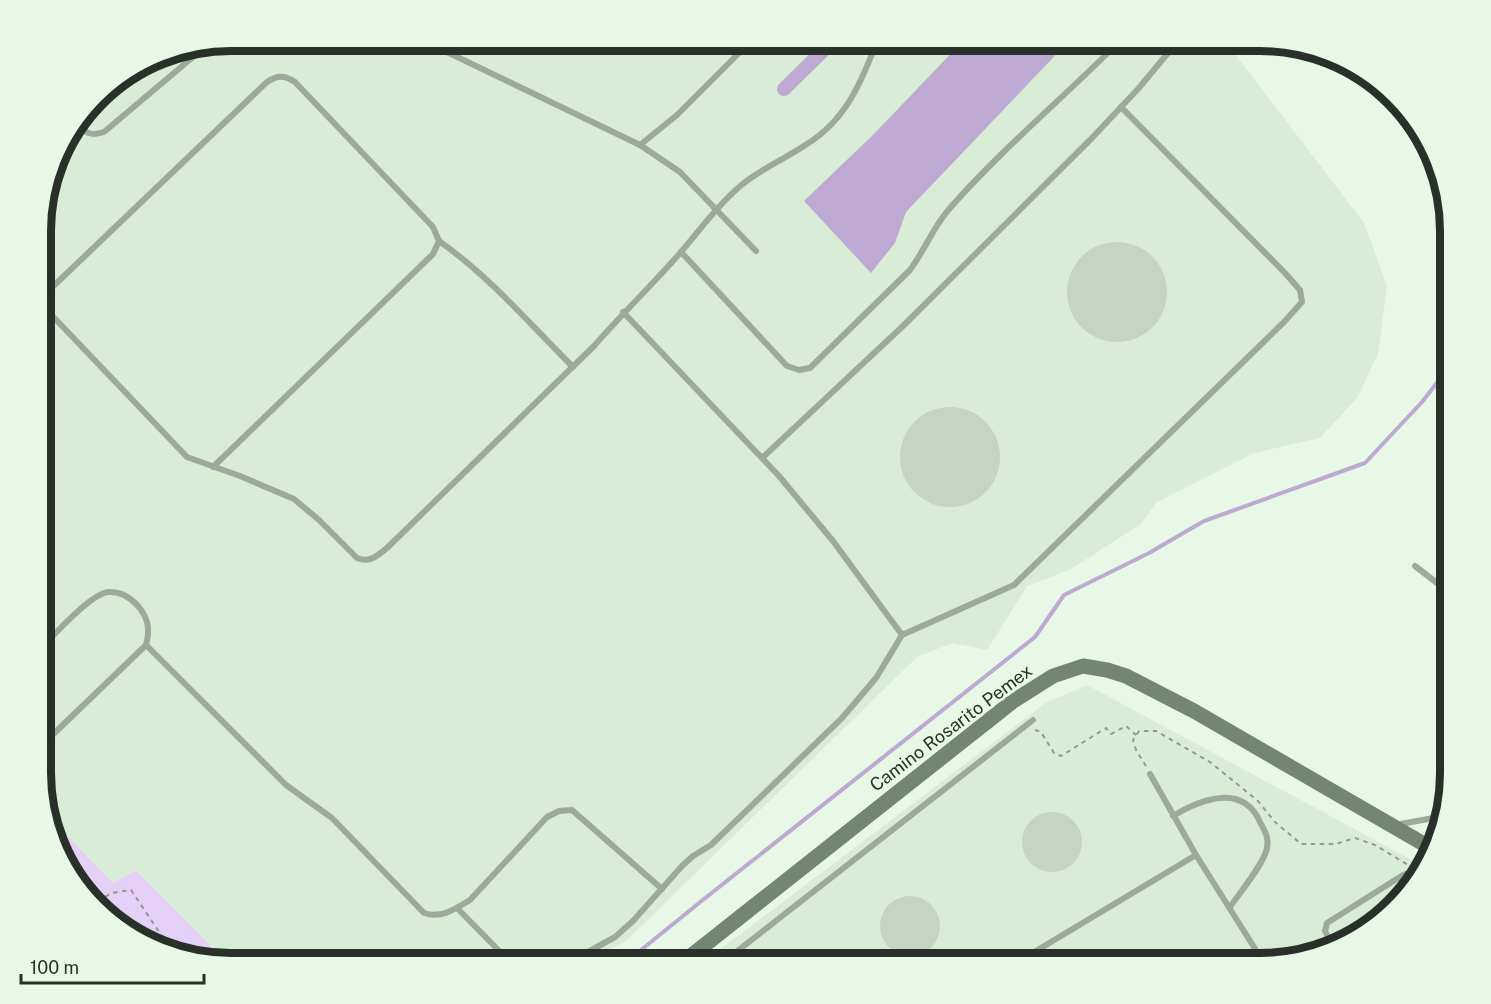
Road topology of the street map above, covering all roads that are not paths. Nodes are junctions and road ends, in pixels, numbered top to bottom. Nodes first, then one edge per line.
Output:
1 (447, 51) edge
2 (740, 51) edge
3 (873, 51) edge
4 (1109, 51) edge
5 (1169, 51) edge
6 (194, 55) edge
7 (1121, 107) junction
8 (82, 130) edge
9 (640, 145) junction
10 (716, 209) junction
11 (439, 241) junction
12 (756, 251) dead end
13 (681, 252) junction
14 (51, 288) edge
15 (624, 312) junction
16 (51, 314) edge
17 (573, 367) junction
18 (762, 458) junction
19 (213, 467) junction
20 (1415, 566) dead end
21 (1440, 585) edge
22 (902, 634) junction
23 (51, 638) edge
24 (146, 645) junction
25 (1033, 720) dead end
26 (51, 736) edge
27 (1150, 774) road end
28 (1173, 816) junction
29 (1434, 818) edge
30 (1391, 826) junction
31 (1425, 844) edge
32 (1196, 855) junction
33 (1410, 873) edge
34 (662, 889) junction
35 (1230, 907) junction
36 (457, 908) junction
37 (1329, 939) edge
38 (501, 953) edge
39 (586, 953) edge
40 (695, 953) edge
41 (735, 953) edge
42 (1034, 953) edge
43 (1258, 953) edge

1 - 9 lane
2 - 9 lane
3 - 10 lane
4 - 13 lane
5 - 7 lane
6 - 8 lane
7 - 18 lane
7 - 22 lane
9 - 10 lane
10 - 12 lane
10 - 13 lane
11 - 14 lane
11 - 17 lane
11 - 19 lane
13 - 15 lane
15 - 17 lane
15 - 18 lane
16 - 19 lane
17 - 19 lane
18 - 22 lane
20 - 21 lane
22 - 34 lane
23 - 24 lane
24 - 26 lane
24 - 36 lane
25 - 41 lane
27 - 28 lane
28 - 32 lane
28 - 35 lane
29 - 30 lane
30 - 31 street, Camino Rosarito Pemex
30 - 40 street, Camino Rosarito Pemex
32 - 35 lane
32 - 42 lane
33 - 37 lane
34 - 36 lane
34 - 39 lane
35 - 43 lane
36 - 38 lane

